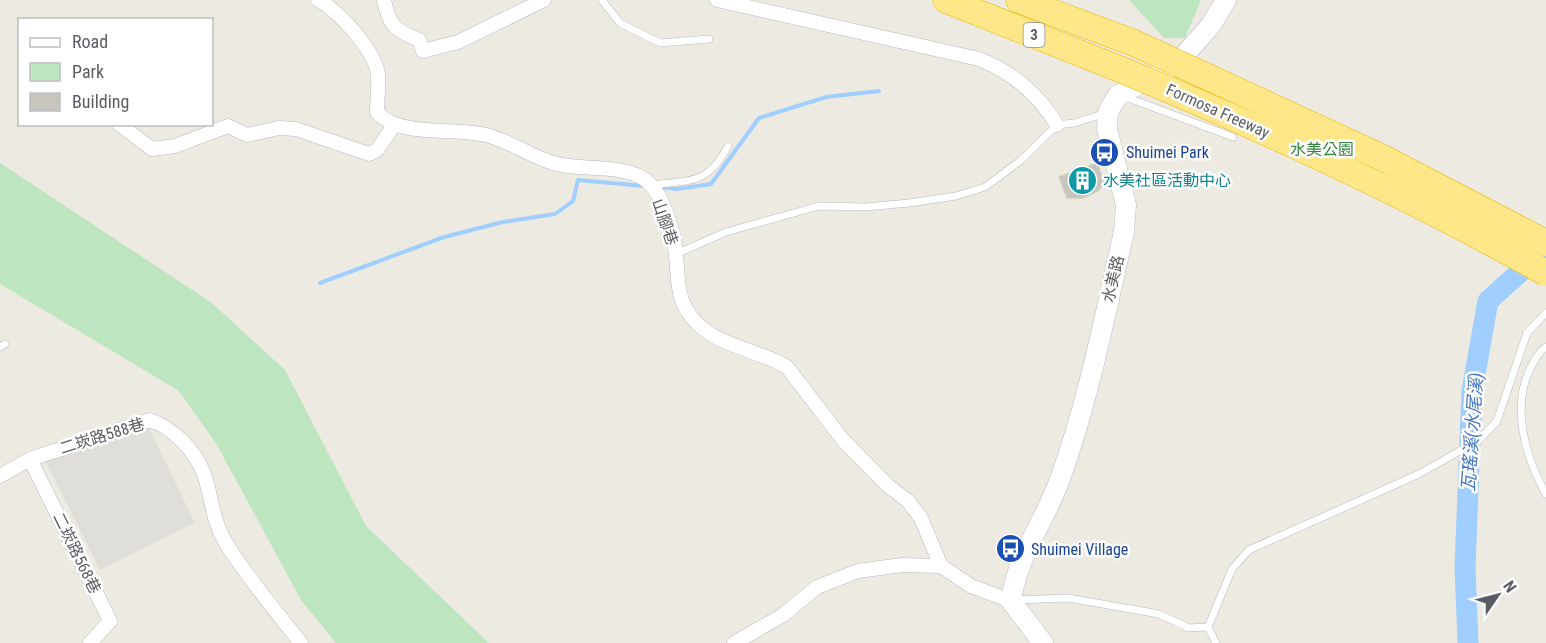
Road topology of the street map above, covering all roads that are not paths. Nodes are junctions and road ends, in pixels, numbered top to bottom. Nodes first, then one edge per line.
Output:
1 (318, 0) edge
2 (384, 0) edge
3 (544, 0) edge
4 (602, 0) edge
5 (717, 0) edge
6 (946, 0) edge
7 (1019, 0) edge
8 (1226, 0) edge
9 (709, 39) dead end
10 (1120, 82) junction
11 (1108, 112) junction
12 (395, 124) junction
13 (1057, 124) junction
14 (122, 126) edge
15 (1233, 137) dead end
16 (728, 146) dead end
17 (651, 185) junction
18 (1546, 243) edge
19 (676, 254) junction
20 (1546, 273) edge
21 (1546, 313) edge
22 (1546, 347) edge
23 (30, 459) junction
24 (0, 476) edge
25 (1546, 494) edge
26 (941, 566) junction
27 (1011, 601) junction
28 (1208, 627) junction
29 (90, 643) edge
30 (301, 643) edge
31 (734, 643) edge
32 (1043, 643) edge
33 (1216, 643) edge

1 - 12 street
2 - 3 street
4 - 9 lane
5 - 13 street
6 - 10 highway, Formosa Freeway / 3
7 - 18 highway, Formosa Freeway / 3, bridge
8 - 10 street
10 - 11 street
10 - 15 lane
10 - 20 highway, Formosa Freeway / 3, bridge
11 - 13 lane
11 - 27 street, 水美路
12 - 14 street
12 - 17 street, 山腳巷
13 - 19 lane
16 - 17 lane
17 - 19 street, 山腳巷
19 - 26 street, 山腳巷
21 - 28 lane
22 - 25 lane
23 - 24 street, 二崁路588巷
23 - 29 street, 二崁路568巷
23 - 30 street, 二崁路588巷
26 - 27 street
26 - 31 street
27 - 28 lane
27 - 32 street
28 - 33 lane

